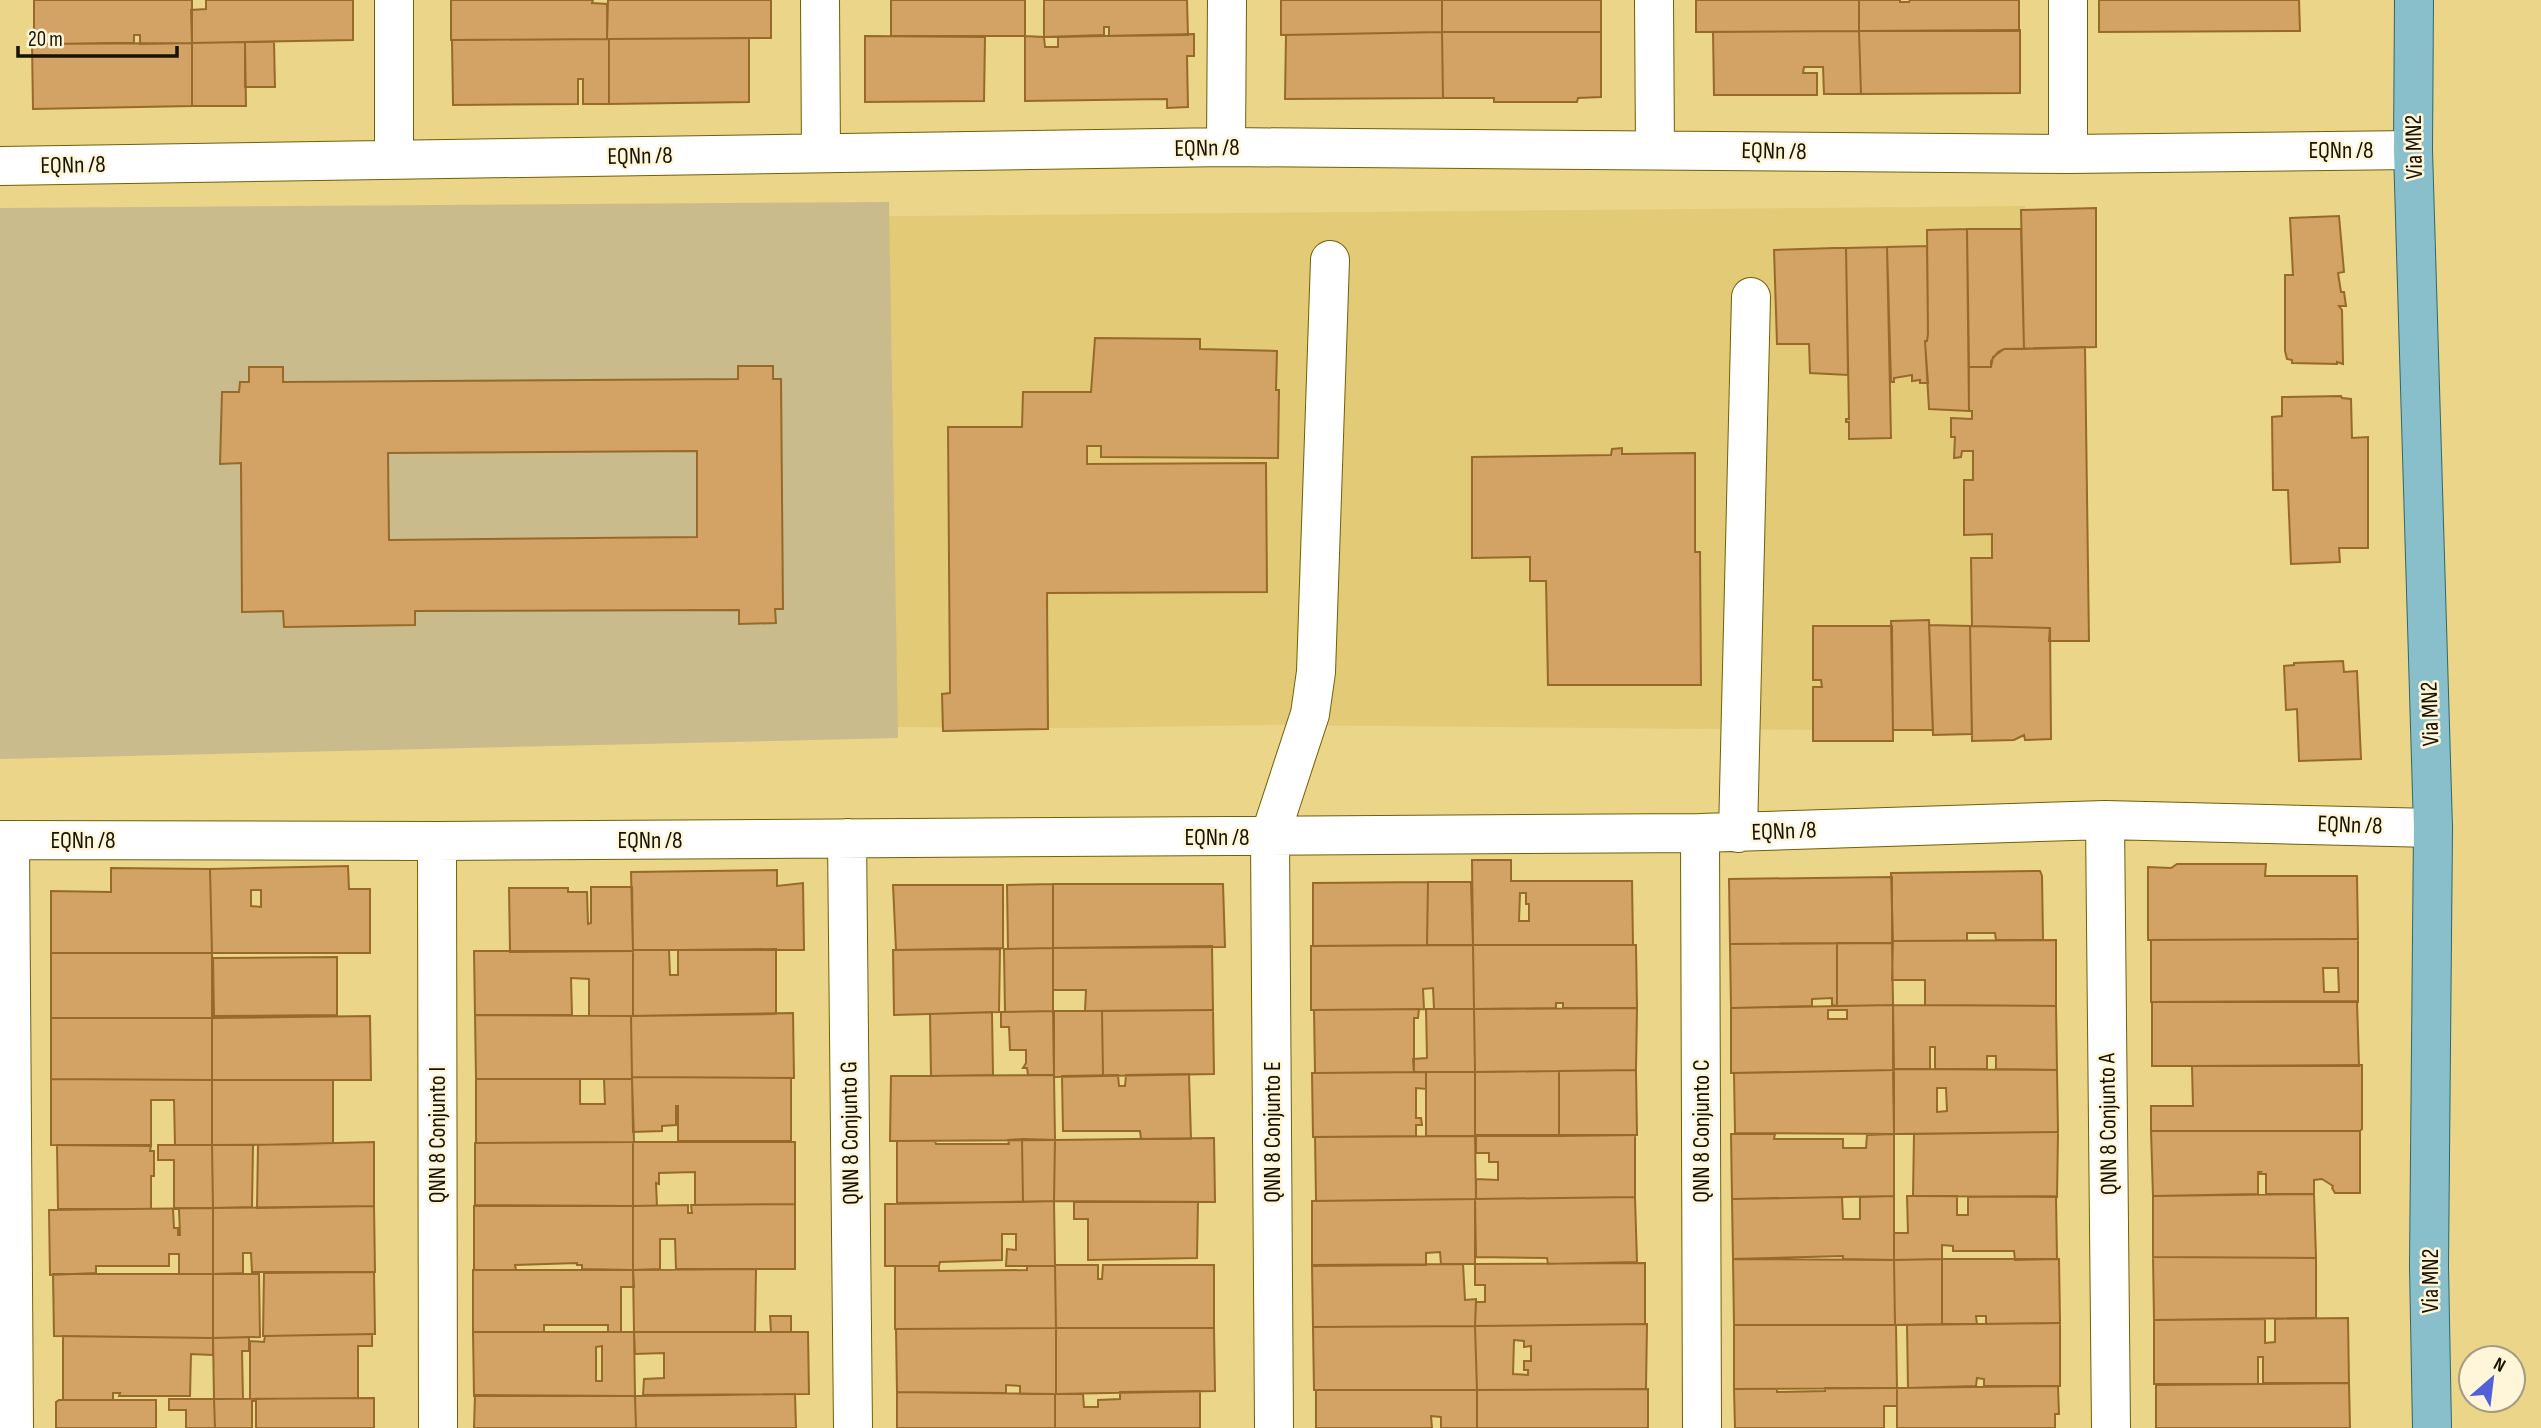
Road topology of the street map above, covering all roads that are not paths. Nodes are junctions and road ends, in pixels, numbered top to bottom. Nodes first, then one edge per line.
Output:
1 (394, 0) edge
2 (820, 0) edge
3 (1227, 0) edge
4 (1654, 0) edge
5 (2068, 0) edge
6 (2414, 0) edge
7 (1226, 147) junction
8 (1655, 150) junction
9 (2413, 150) junction
10 (821, 153) junction
11 (2068, 155) junction
12 (394, 160) junction
13 (0, 166) edge
14 (1330, 260) dead end
15 (1751, 297) dead end
16 (2105, 820) junction
17 (2433, 828) junction
18 (1700, 833) junction
19 (1738, 833) junction
20 (1270, 836) junction
21 (847, 838) junction
22 (5, 840) edge
23 (437, 841) junction
24 (2429, 1266) junction
25 (14, 1428) edge
26 (438, 1428) edge
27 (853, 1428) edge
28 (1274, 1428) edge
29 (1702, 1428) edge
30 (2111, 1428) edge
31 (2432, 1428) edge
32 (2458, 1428) edge

1 - 12 street
2 - 10 street
3 - 7 street
4 - 8 street
5 - 11 street
6 - 9 main road, Via MN2
7 - 8 street, EQNn /8
7 - 10 street, EQNn /8
8 - 11 street, EQNn /8
9 - 11 street, EQNn /8
9 - 17 main road, Via MN2
10 - 12 street, EQNn /8
12 - 13 street, EQNn /8
14 - 20 street, QNN 8 Conjunto E
15 - 19 street
16 - 17 street, EQNn /8
16 - 19 street, EQNn /8
16 - 30 street, QNN 8 Conjunto A
17 - 24 main road, Via MN2
18 - 19 street, EQNn /8
18 - 20 street, EQNn /8
18 - 29 street, QNN 8 Conjunto C
20 - 21 street, EQNn /8
20 - 28 street, QNN 8 Conjunto E
21 - 23 street, EQNn /8
21 - 27 street, QNN 8 Conjunto G
22 - 23 street, EQNn /8
22 - 25 street
23 - 26 street, QNN 8 Conjunto I
24 - 31 main road, Via MN2
24 - 32 main road

